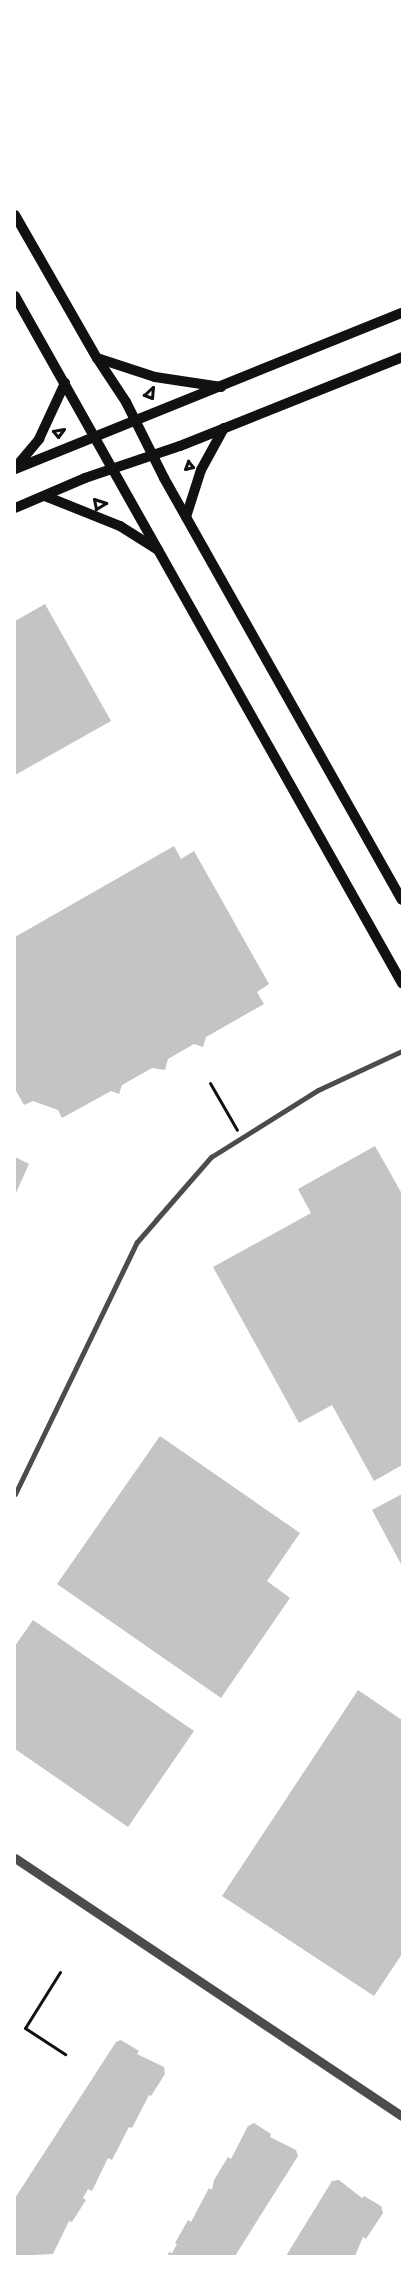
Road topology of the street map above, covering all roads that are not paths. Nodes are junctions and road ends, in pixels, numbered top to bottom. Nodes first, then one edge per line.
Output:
1 (15, 215) edge
2 (15, 296) edge
3 (402, 312) edge
4 (402, 357) edge
5 (97, 358) junction
6 (65, 383) junction
7 (222, 387) junction
8 (136, 421) junction
9 (224, 428) junction
10 (96, 436) junction
11 (153, 456) junction
12 (15, 469) edge
13 (114, 469) junction
14 (45, 496) junction
15 (15, 508) edge
16 (186, 517) junction
17 (158, 550) junction
18 (402, 900) edge
19 (402, 983) edge
20 (402, 1051) edge
21 (15, 1494) edge
22 (15, 1858) edge
23 (402, 2116) edge

1 - 5 main road
2 - 6 main road
3 - 7 main road
4 - 9 main road
5 - 7 main road
5 - 8 main road
6 - 10 main road
6 - 12 main road
7 - 8 main road
8 - 10 main road
8 - 11 main road
9 - 11 main road
9 - 16 main road
10 - 12 main road
10 - 13 main road
11 - 13 main road
11 - 16 main road
13 - 14 main road
13 - 17 main road
14 - 15 main road
14 - 17 main road
16 - 18 main road
17 - 19 main road
20 - 21 street
22 - 23 street

